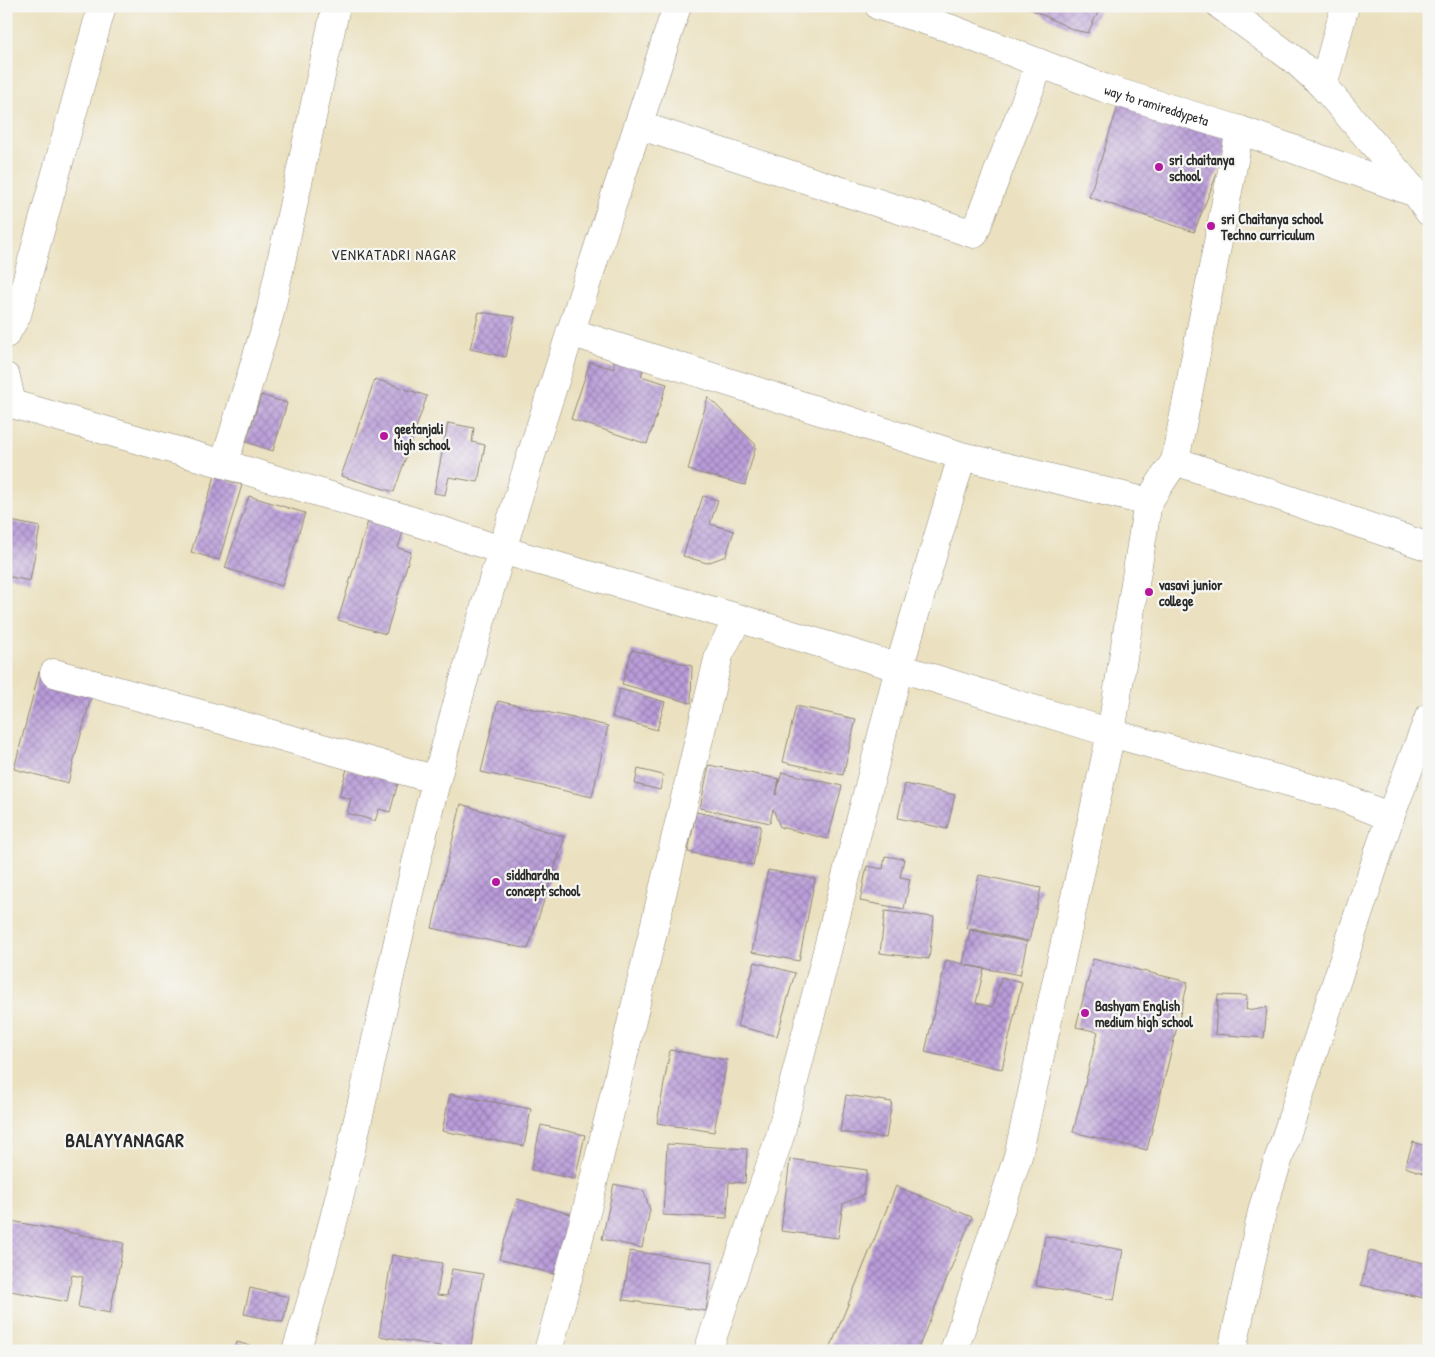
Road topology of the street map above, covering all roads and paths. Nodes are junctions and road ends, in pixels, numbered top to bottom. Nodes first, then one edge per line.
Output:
1 (102, 6) edge
2 (336, 6) edge
3 (677, 6) edge
4 (879, 6) edge
5 (1221, 6) edge
6 (1345, 6) edge
7 (1040, 63) junction
8 (1323, 86) junction
9 (638, 126) junction
10 (1240, 130) junction
11 (1422, 202) edge
12 (570, 332) junction
13 (6, 334) edge
14 (6, 377) edge
15 (962, 456) junction
16 (1175, 461) junction
17 (224, 464) junction
18 (1148, 502) junction
19 (1429, 547) edge
20 (501, 550) junction
21 (738, 618) junction
22 (899, 668) junction
23 (54, 673) dead end
24 (1429, 718) edge
25 (1111, 733) junction
26 (437, 780) junction
27 (1390, 817) junction
28 (296, 1351) edge
29 (548, 1351) edge
30 (708, 1351) edge
31 (954, 1351) edge
32 (1232, 1351) edge

1 - 13 street
2 - 17 street
3 - 9 street
4 - 7 street, way to ramireddypeta
5 - 8 street
6 - 8 street
7 - 9 street
7 - 10 street, way to ramireddypeta
8 - 11 street
9 - 12 street
10 - 11 street, way to ramireddypeta
10 - 16 street
12 - 15 street
12 - 20 street
14 - 17 street
15 - 18 street
15 - 22 street
16 - 18 street
16 - 19 street
17 - 20 street
18 - 25 street
20 - 21 street
20 - 26 street
21 - 22 street
21 - 29 street
22 - 25 street
22 - 30 street
23 - 26 street
24 - 27 street
25 - 27 street
25 - 31 street
26 - 28 street
27 - 32 street

